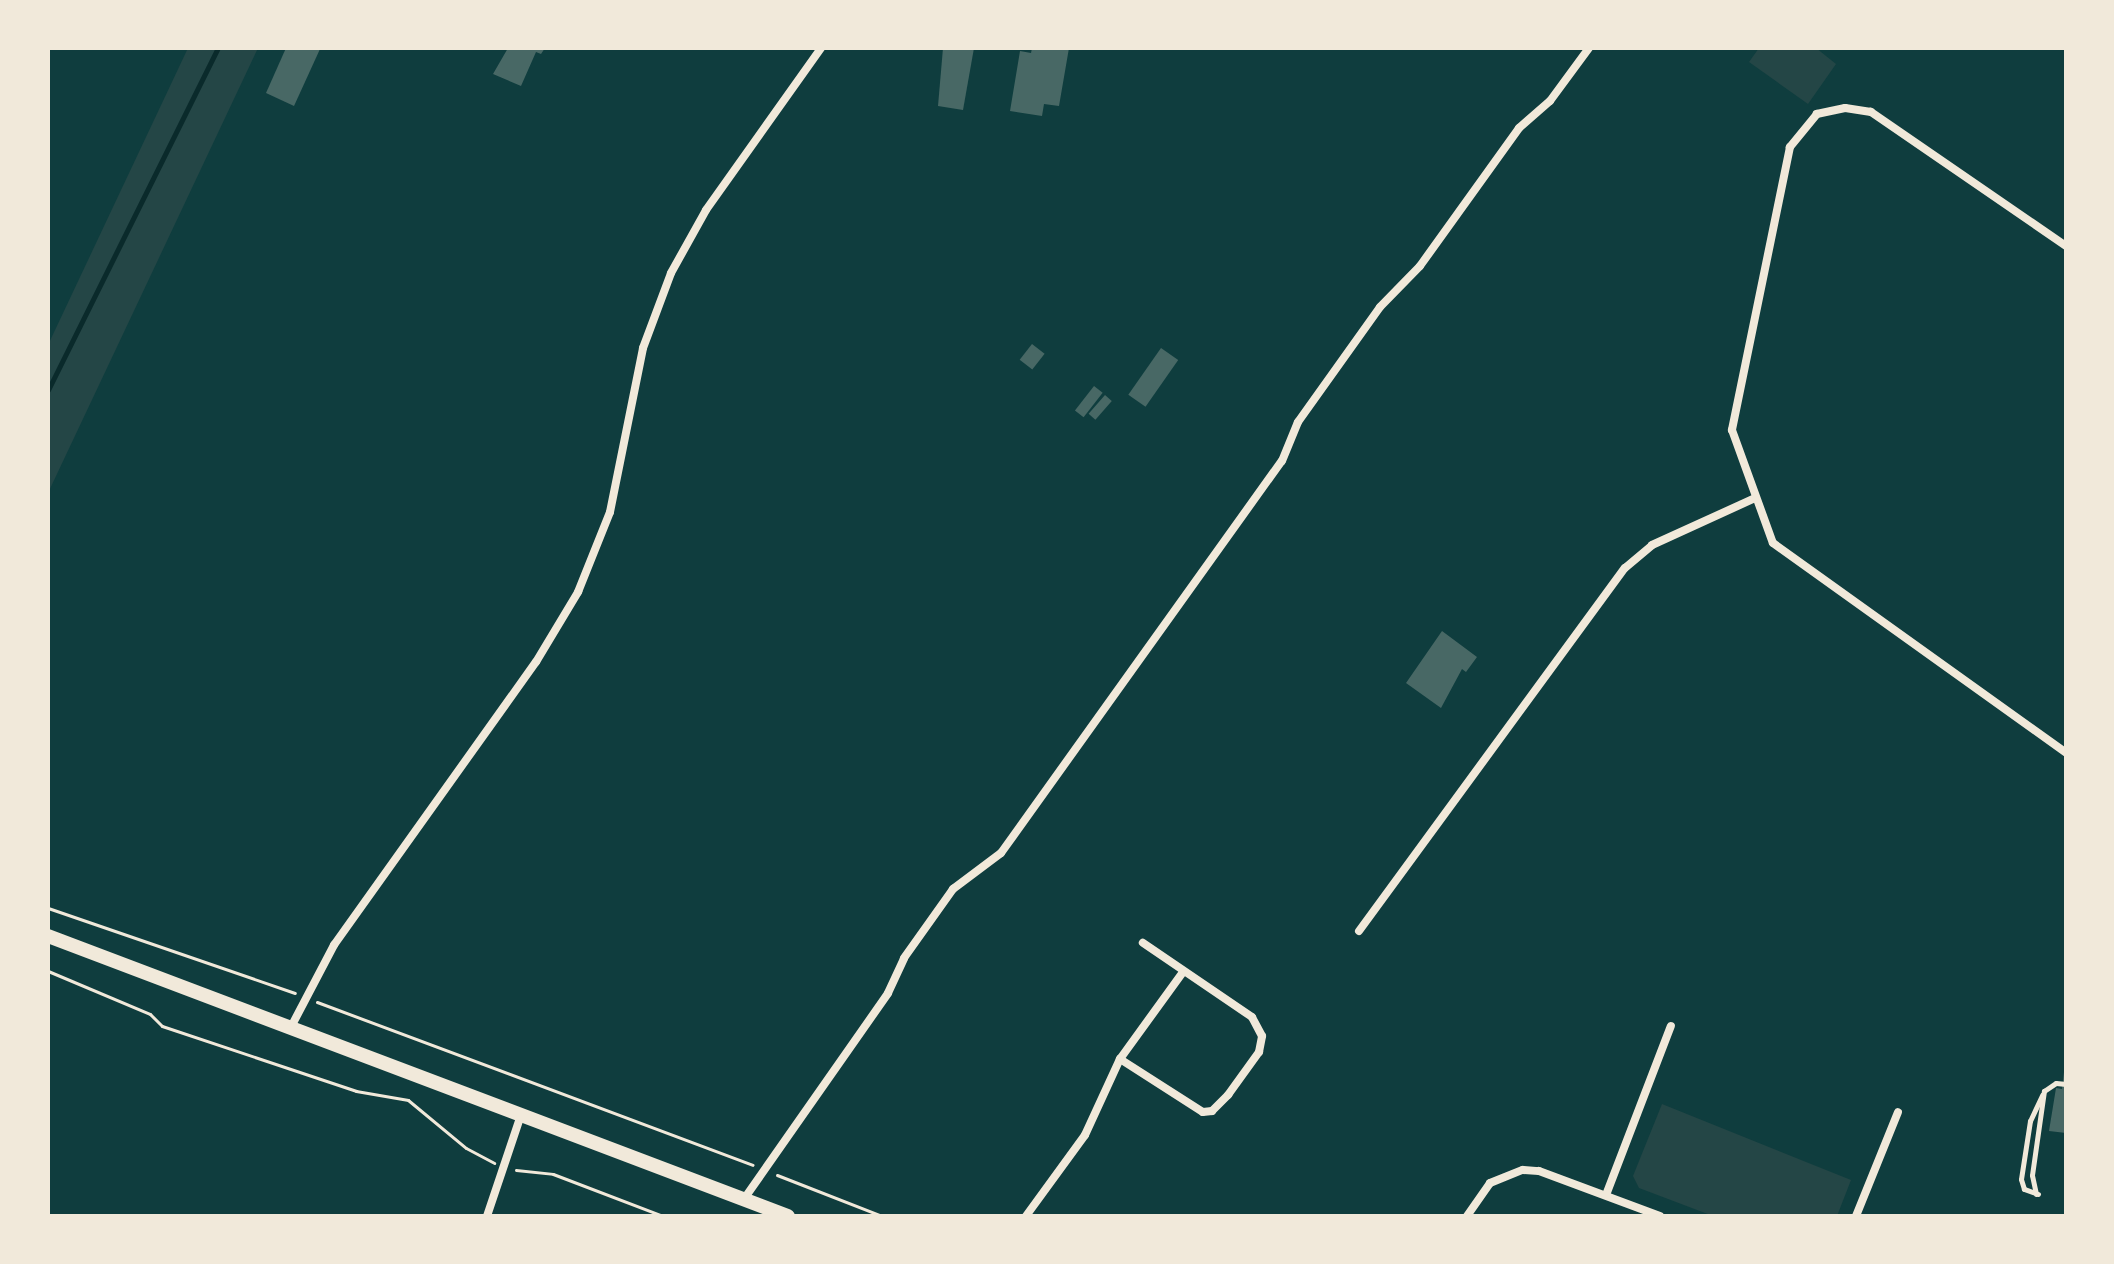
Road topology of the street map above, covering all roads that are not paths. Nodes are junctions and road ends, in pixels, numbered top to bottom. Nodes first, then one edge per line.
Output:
1 (821, 48) edge
2 (1589, 48) edge
3 (2066, 246) edge
4 (1755, 498) junction
5 (2066, 753) edge
6 (1359, 931) dead end
7 (48, 936) edge
8 (1143, 943) dead end
9 (1183, 972) junction
10 (1671, 1026) dead end
11 (291, 1027) junction
12 (1120, 1059) junction
13 (2066, 1084) edge
14 (2044, 1091) junction
15 (1898, 1112) dead end
16 (521, 1115) junction
17 (1606, 1195) junction
18 (744, 1199) junction
19 (487, 1216) edge
20 (788, 1216) edge
21 (1026, 1216) edge
22 (1467, 1216) edge
23 (1660, 1216) edge
24 (1856, 1216) edge

1 - 11 street
2 - 18 street
3 - 4 street
4 - 5 street
4 - 6 street
7 - 11 main road
8 - 9 street
9 - 12 street
9 - 12 street
10 - 17 street
11 - 16 main road
12 - 21 street
13 - 14 lane
14 - 14 lane
15 - 24 street
16 - 18 main road
16 - 19 street
17 - 22 street
17 - 23 street
18 - 20 main road

